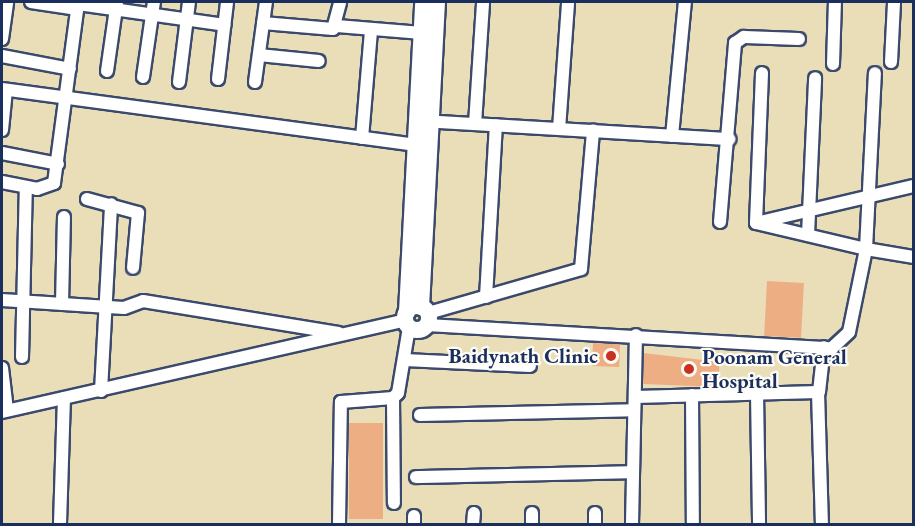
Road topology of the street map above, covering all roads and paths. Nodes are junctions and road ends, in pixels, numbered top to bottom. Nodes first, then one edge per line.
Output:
1 (7, 2) edge
2 (31, 2) edge
3 (154, 2) edge
4 (189, 2) edge
5 (227, 2) edge
6 (266, 2) edge
7 (340, 2) edge
8 (423, 2) edge
9 (437, 2) edge
10 (483, 2) edge
11 (559, 2) edge
12 (568, 2) edge
13 (685, 2) edge
14 (835, 2) edge
15 (894, 2) edge
16 (78, 5) edge
17 (116, 5) edge
18 (152, 15) junction
19 (187, 20) junction
20 (263, 23) junction
21 (225, 25) junction
22 (337, 26) junction
23 (371, 31) junction
24 (429, 33) junction
25 (2, 39) edge
26 (799, 39) dead end
27 (258, 55) junction
28 (2, 56) edge
29 (319, 61) dead end
30 (891, 62) dead end
31 (833, 64) dead end
32 (70, 69) junction
33 (107, 71) dead end
34 (762, 73) dead end
35 (874, 73) dead end
36 (143, 77) dead end
37 (816, 78) dead end
38 (218, 79) dead end
39 (179, 82) dead end
40 (255, 82) dead end
41 (4, 90) edge
42 (66, 101) junction
43 (427, 121) junction
44 (475, 124) junction
45 (496, 125) junction
46 (559, 129) junction
47 (2, 130) edge
48 (593, 131) junction
49 (672, 135) junction
50 (362, 138) junction
51 (729, 139) junction
52 (418, 145) junction
53 (2, 153) edge
54 (58, 164) junction
55 (2, 182) edge
56 (914, 186) edge
57 (26, 187) junction
58 (868, 197) junction
59 (87, 200) dead end
60 (111, 204) junction
61 (810, 210) junction
62 (64, 217) dead end
63 (720, 222) dead end
64 (756, 223) junction
65 (808, 235) junction
66 (866, 249) junction
67 (914, 257) edge
68 (133, 268) dead end
69 (486, 297) junction
70 (2, 300) edge
71 (22, 302) junction
72 (62, 304) junction
73 (105, 307) junction
74 (416, 317) junction
75 (345, 334) junction
76 (636, 335) junction
77 (825, 347) junction
78 (22, 357) dead end
79 (405, 360) junction
80 (530, 366) dead end
81 (2, 368) edge
82 (101, 390) junction
83 (819, 392) junction
84 (757, 393) junction
85 (692, 395) junction
86 (64, 398) junction
87 (393, 398) junction
88 (635, 398) junction
89 (4, 411) edge
90 (634, 411) junction
91 (420, 415) dead end
92 (633, 472) junction
93 (416, 477) dead end
94 (394, 503) dead end
95 (60, 525) edge
96 (339, 525) edge
97 (632, 525) edge
98 (693, 525) edge
99 (759, 525) edge
100 (822, 525) edge

1 - 25 street
2 - 16 street
3 - 18 street
4 - 19 street
5 - 21 street
6 - 20 street
7 - 22 street
8 - 24 street
9 - 24 street
10 - 44 street
11 - 12 street
12 - 46 street
13 - 49 street
14 - 31 street
15 - 30 street
16 - 17 street
16 - 32 street
17 - 18 street
17 - 33 street
18 - 19 street
18 - 36 street
19 - 21 street
19 - 39 street
20 - 22 street
20 - 27 street
21 - 38 street
22 - 23 street
23 - 24 street
23 - 50 street
24 - 43 street
26 - 51 street
27 - 29 street
27 - 40 street
28 - 32 street
32 - 42 street
34 - 64 street
35 - 58 street
37 - 61 street
41 - 42 street
41 - 47 street
42 - 50 street
42 - 54 street
43 - 44 street
43 - 52 street
43 - 74 street
44 - 45 street
45 - 46 street
45 - 69 street
46 - 48 street
48 - 49 street
48 - 69 street
49 - 51 street
50 - 52 street
51 - 63 street
52 - 74 street
53 - 54 street
54 - 57 street
55 - 57 street
56 - 58 street
57 - 71 street
58 - 61 street
58 - 66 street
59 - 60 street
60 - 68 street
60 - 73 street
61 - 64 street
61 - 65 street
62 - 72 street
64 - 65 street
65 - 66 street
66 - 67 street
66 - 77 street
69 - 74 street
70 - 71 street
71 - 72 street
71 - 78 street
72 - 73 street
73 - 75 street
73 - 82 street
74 - 75 street
74 - 76 street
74 - 79 street
75 - 82 street
76 - 77 street
76 - 88 street
77 - 83 street
79 - 80 street
79 - 87 street
81 - 89 street
82 - 86 street
83 - 84 street
83 - 100 street
84 - 85 street
84 - 99 street
85 - 88 street
85 - 98 street
86 - 89 street
86 - 95 street
87 - 94 street
87 - 96 street
88 - 90 street
90 - 91 street
90 - 92 street
92 - 93 street
92 - 97 street

